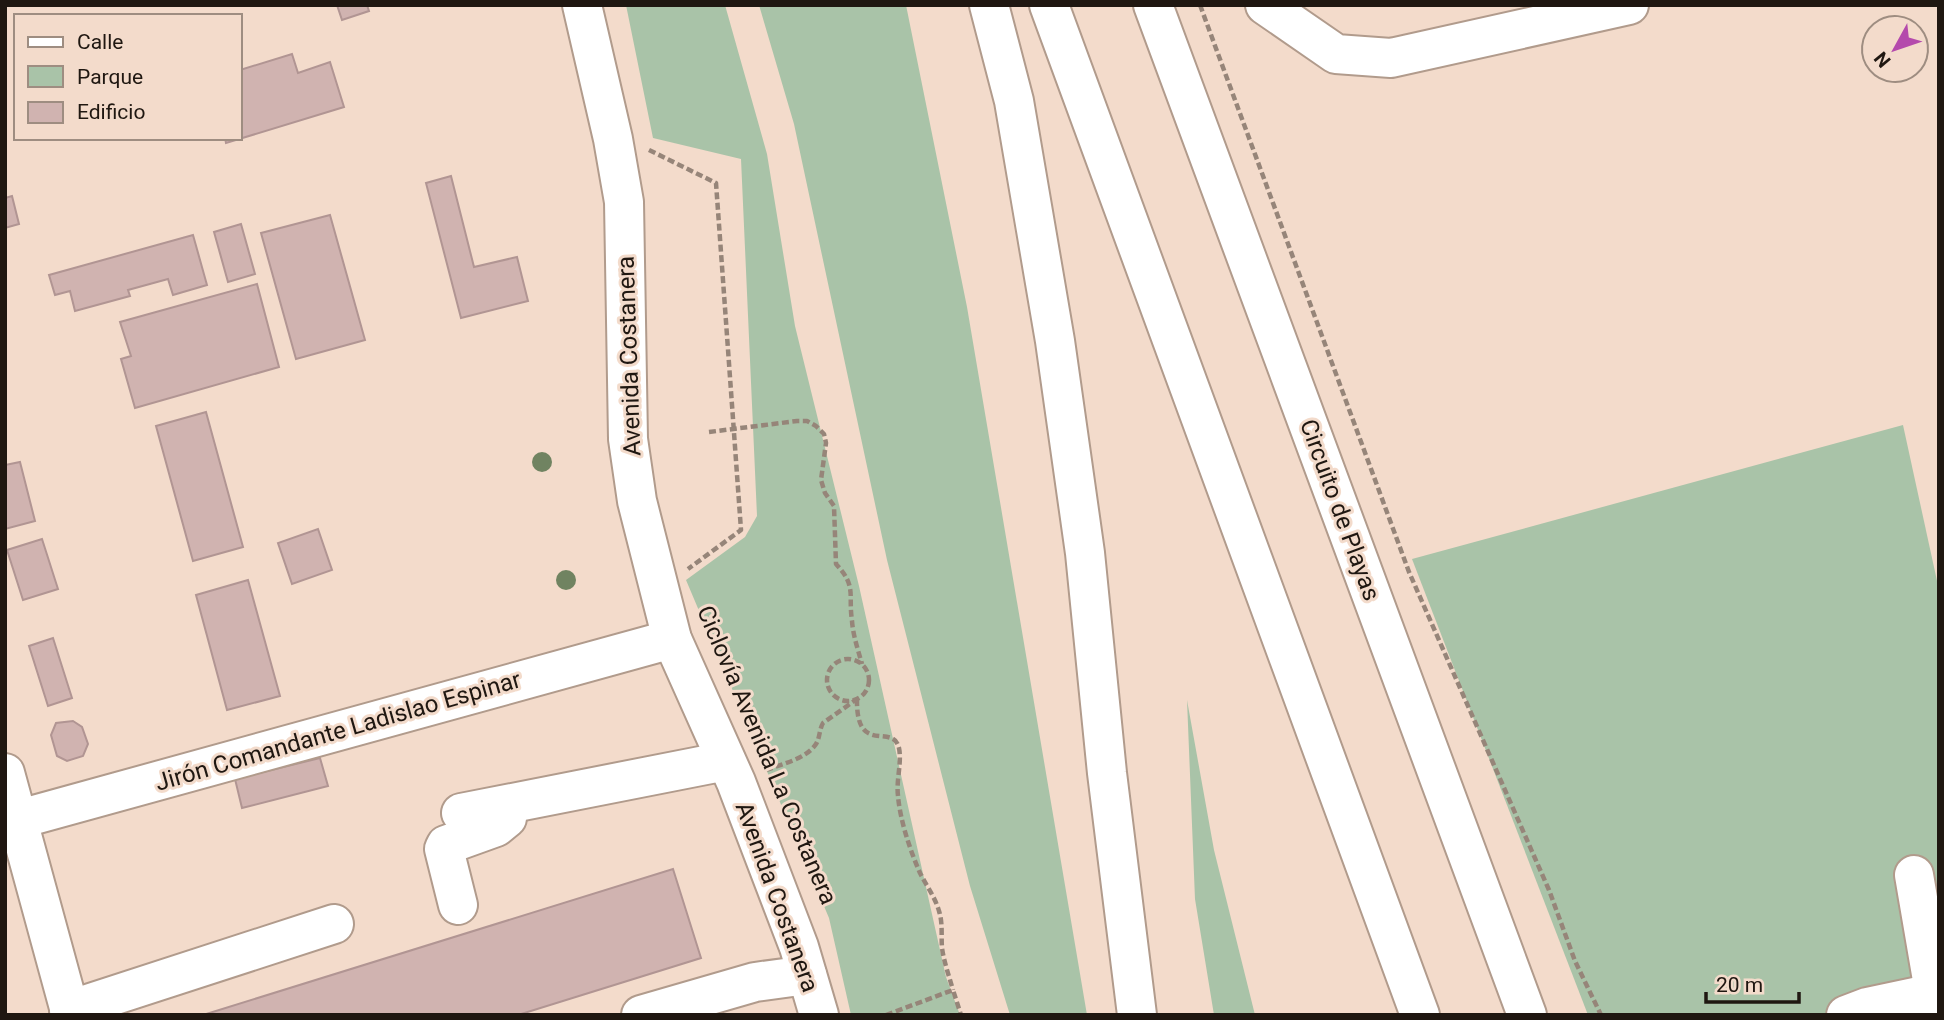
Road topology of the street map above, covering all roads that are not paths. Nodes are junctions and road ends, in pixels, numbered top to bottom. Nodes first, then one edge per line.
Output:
1 (582, 5) edge
2 (989, 5) edge
3 (1049, 5) edge
4 (1153, 5) edge
5 (1265, 5) edge
6 (1629, 5) edge
7 (672, 639) junction
8 (731, 772) junction
9 (5, 774) edge
10 (518, 802) junction
11 (461, 813) dead end
12 (11, 822) edge
13 (1914, 875) dead end
14 (458, 905) dead end
15 (334, 924) dead end
16 (807, 975) junction
17 (1936, 1004) edge
18 (70, 1013) edge
19 (641, 1015) edge
20 (818, 1015) edge
21 (1137, 1015) edge
22 (1420, 1015) edge
23 (1527, 1015) edge
24 (1846, 1015) edge

1 - 7 main road, Avenida Costanera
2 - 21 main road
3 - 22 main road
4 - 23 main road, Circuito de Playas
5 - 6 main road
7 - 8 main road, Avenida Costanera
7 - 12 main road, Jirón Comandante Ladislao Espinar
8 - 10 main road
8 - 16 main road, Avenida Costanera
9 - 12 main road
10 - 11 main road
10 - 14 main road
12 - 18 main road
13 - 17 main road
15 - 18 main road
16 - 19 main road
16 - 20 main road, Avenida Costanera
17 - 24 main road

